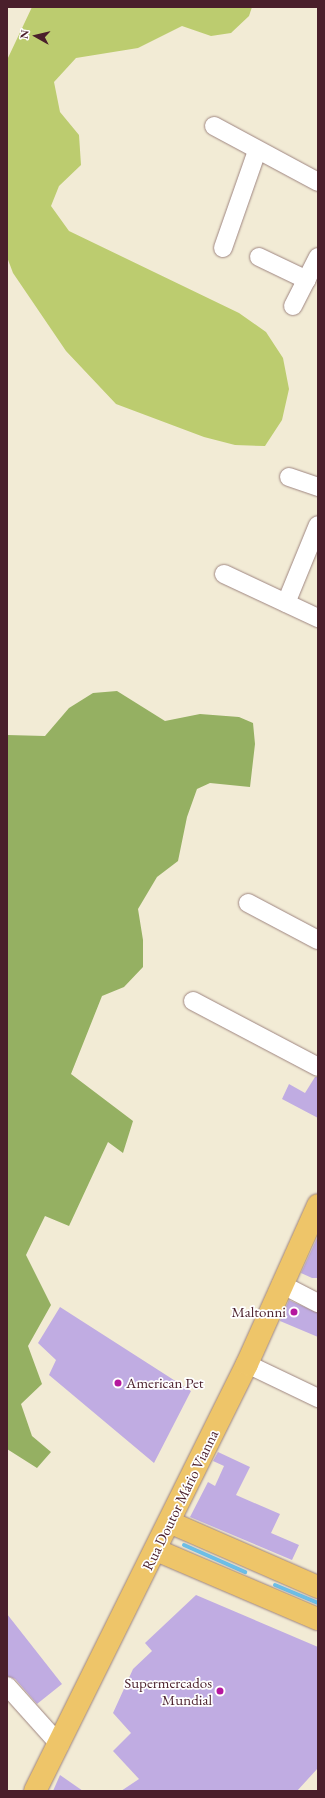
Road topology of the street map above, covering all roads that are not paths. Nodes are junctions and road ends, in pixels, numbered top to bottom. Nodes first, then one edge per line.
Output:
1 (214, 126) dead end
2 (257, 151) junction
3 (318, 182) edge
4 (223, 248) dead end
5 (259, 257) dead end
6 (318, 257) edge
7 (307, 280) junction
8 (293, 306) dead end
9 (289, 476) dead end
10 (318, 487) edge
11 (318, 525) edge
12 (224, 574) dead end
13 (286, 603) junction
14 (318, 618) edge
15 (248, 903) dead end
16 (318, 940) edge
17 (192, 1001) dead end
18 (318, 1067) edge
19 (318, 1205) edge
20 (281, 1284) junction
21 (318, 1303) edge
22 (247, 1364) junction
23 (318, 1398) edge
24 (169, 1522) junction
25 (156, 1550) junction
26 (265, 1564) junction
27 (318, 1587) edge
28 (253, 1589) junction
29 (318, 1619) edge
30 (7, 1686) edge
31 (60, 1745) junction
32 (35, 1791) edge

1 - 2 street
2 - 3 street
2 - 4 street
5 - 7 street
6 - 7 street
7 - 8 street
9 - 10 street
11 - 13 street
12 - 13 street
13 - 14 street
15 - 16 street
17 - 18 street
19 - 20 main road, Rua Doutor Mário Vianna
20 - 21 street
20 - 22 main road, Rua Doutor Mário Vianna
22 - 23 street
22 - 24 main road, Rua Doutor Mário Vianna
24 - 25 main road, Rua Doutor Mário Vianna
24 - 26 main road
25 - 28 main road
25 - 31 main road, Rua Doutor Mário Vianna
26 - 27 main road
26 - 28 main road
28 - 29 main road
30 - 31 street
31 - 32 main road, Rua Doutor Mário Vianna

